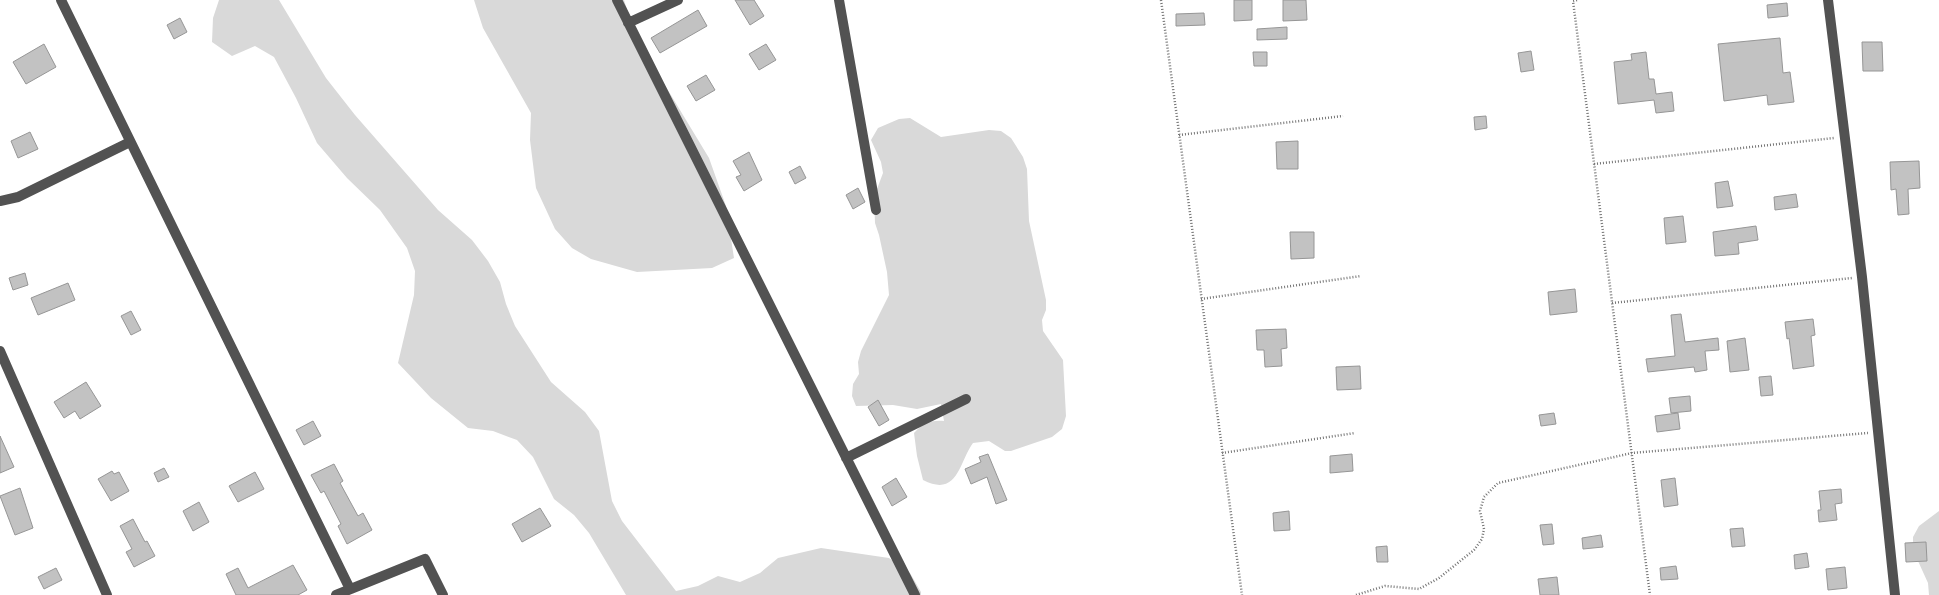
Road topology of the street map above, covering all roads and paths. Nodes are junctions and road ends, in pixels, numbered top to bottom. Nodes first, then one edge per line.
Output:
1 (60, 0) edge
2 (617, 0) edge
3 (678, 0) edge
4 (839, 0) edge
5 (1161, 0) edge
6 (1577, 0) edge
7 (1828, 0) edge
8 (628, 23) junction
9 (1343, 116) dead end
10 (1179, 135) junction
11 (1845, 137) junction
12 (130, 142) junction
13 (1594, 164) junction
14 (0, 201) edge
15 (876, 210) dead end
16 (1361, 276) dead end
17 (1862, 277) junction
18 (1201, 299) junction
19 (1612, 303) junction
20 (0, 351) edge
21 (966, 399) dead end
22 (1879, 432) junction
23 (1354, 433) dead end
24 (1222, 453) junction
25 (1632, 453) junction
26 (846, 458) junction
27 (350, 589) junction
28 (107, 595) edge
29 (336, 595) edge
30 (443, 595) edge
31 (915, 595) edge
32 (1242, 595) edge
33 (1356, 595) edge
34 (1650, 595) edge
35 (1895, 595) edge

1 - 12 street
2 - 8 street
3 - 8 street
4 - 15 street
5 - 10 path
6 - 13 path
7 - 11 street
8 - 26 street
9 - 10 path
10 - 18 path
11 - 13 path
11 - 17 street
12 - 14 street
12 - 27 street
13 - 19 path
16 - 18 path
17 - 19 path
17 - 22 street
18 - 24 path
19 - 25 path
20 - 28 street
21 - 26 street
22 - 25 path
22 - 35 street
23 - 24 path
24 - 32 path
25 - 33 path
25 - 34 path
26 - 31 street
27 - 29 street
27 - 30 street

